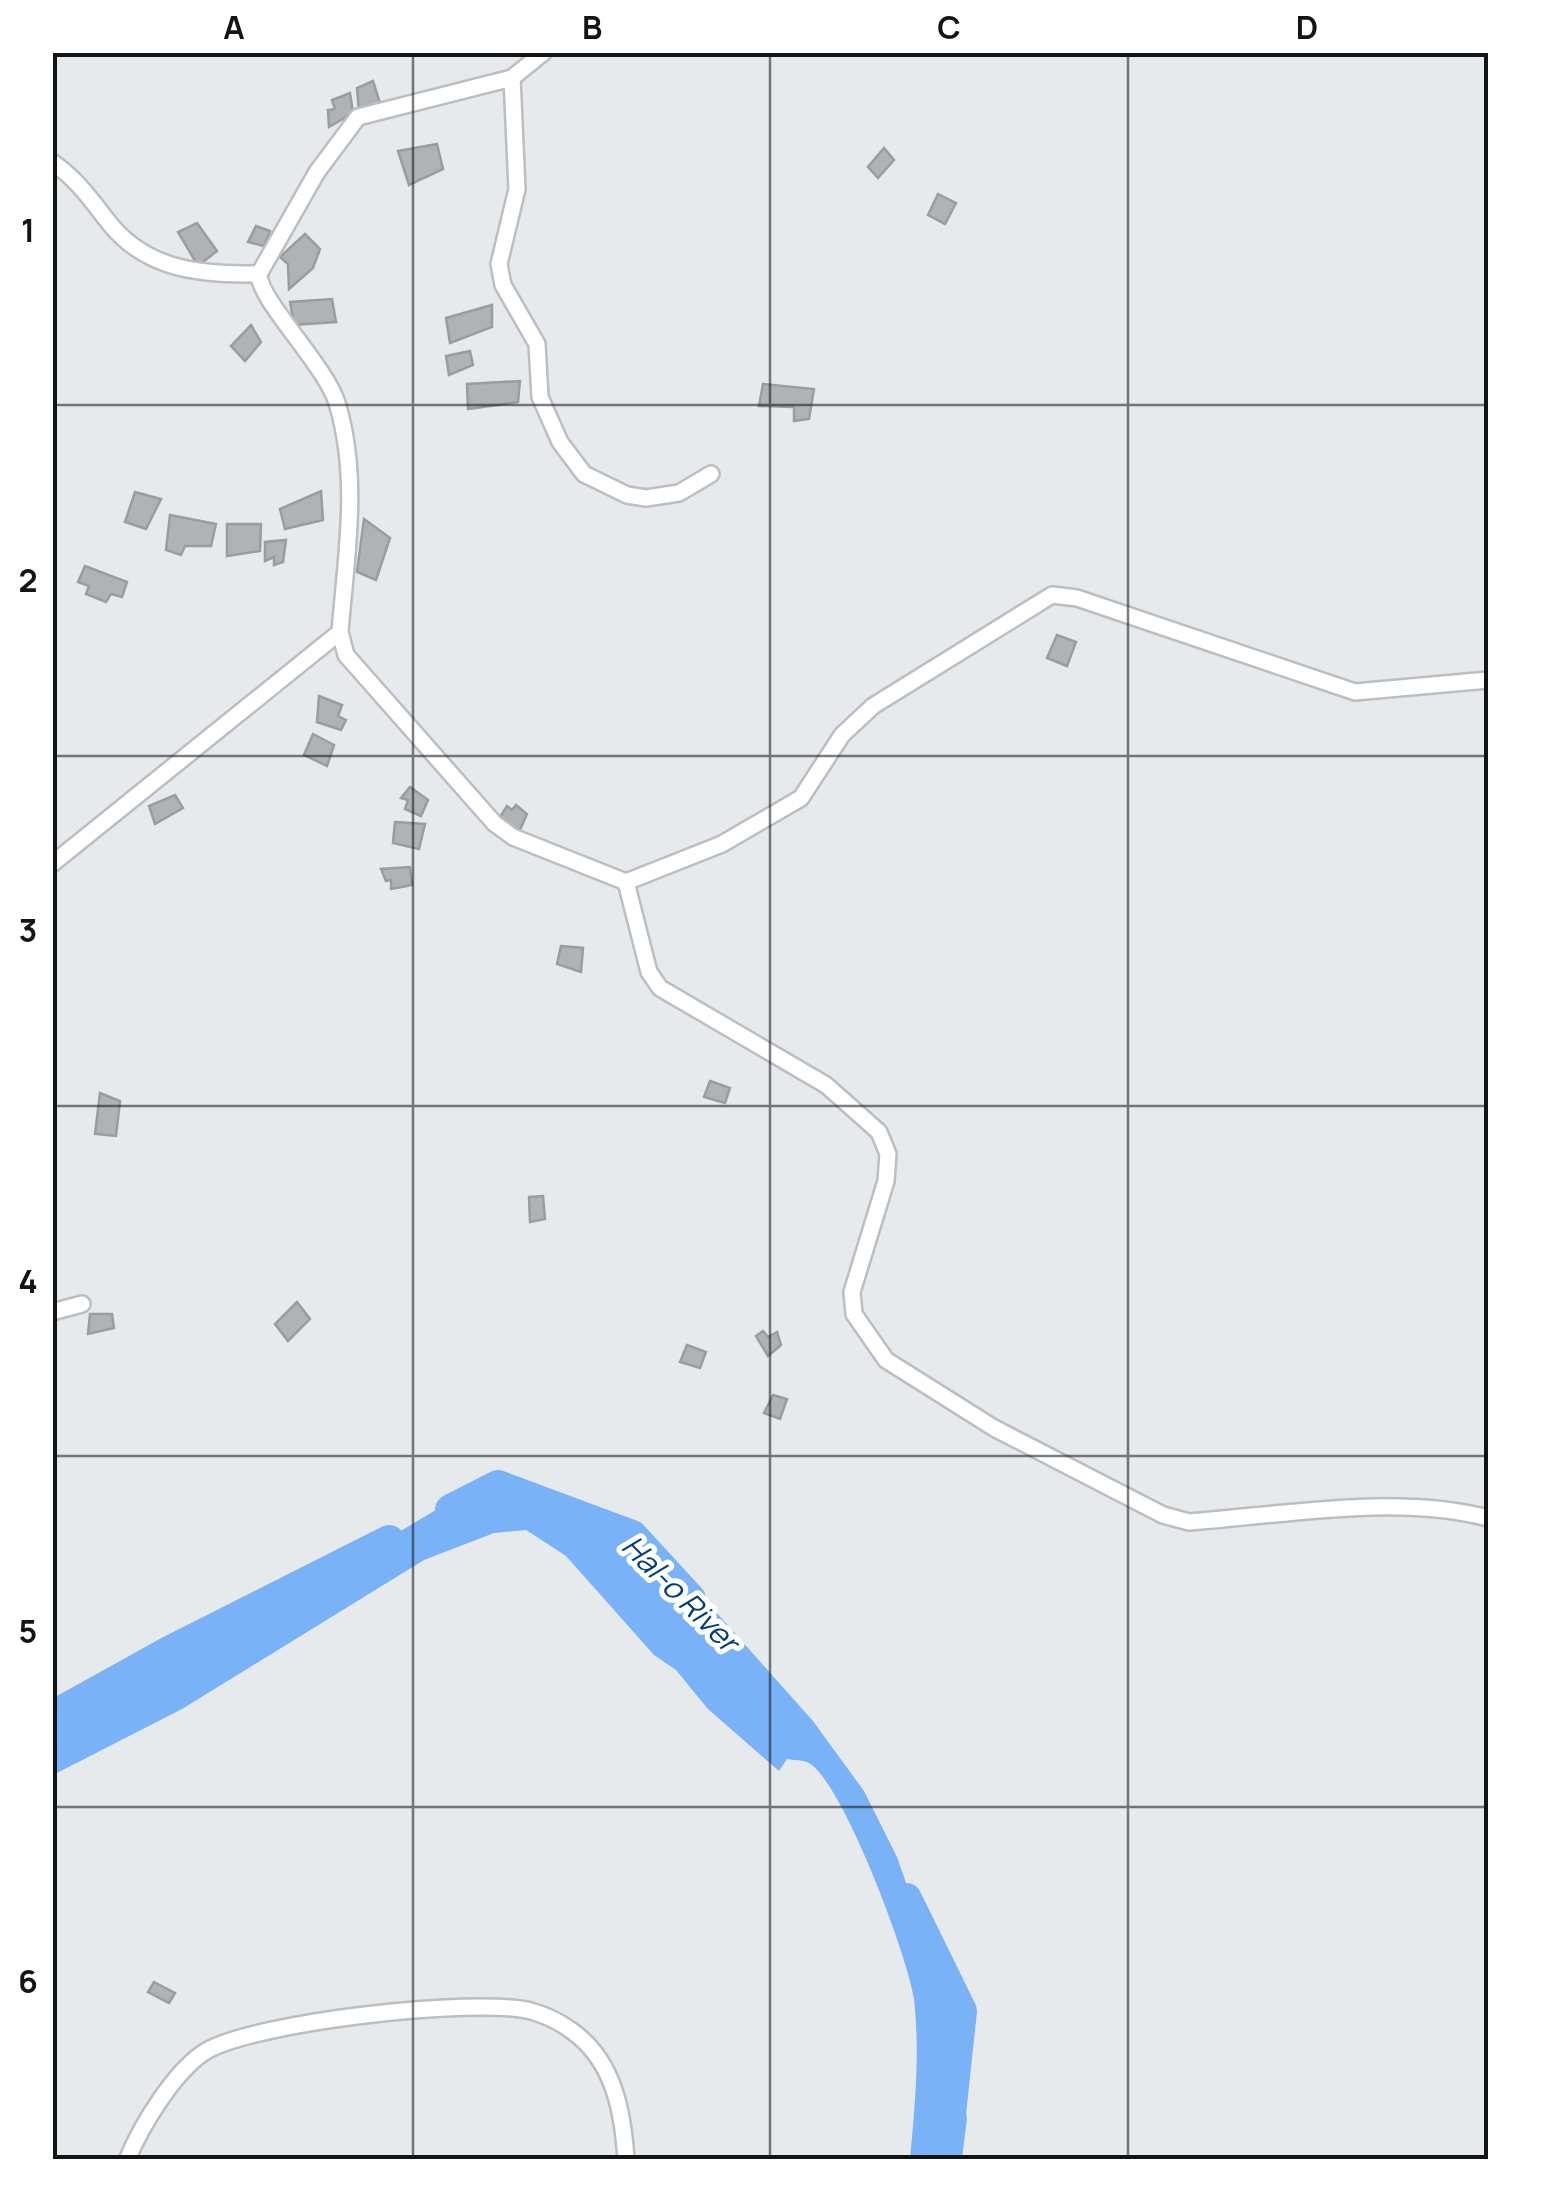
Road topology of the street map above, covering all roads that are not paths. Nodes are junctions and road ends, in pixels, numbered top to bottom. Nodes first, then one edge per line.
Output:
1 (544, 52) edge
2 (512, 78) junction
3 (52, 162) edge
4 (259, 274) junction
5 (711, 474) dead end
6 (340, 632) junction
7 (1488, 680) edge
8 (52, 864) edge
9 (626, 882) junction
10 (82, 1304) dead end
11 (52, 1312) edge
12 (1488, 1518) edge
13 (127, 2160) edge
14 (626, 2160) edge

1 - 2 street
2 - 4 street
2 - 5 street
3 - 4 street
4 - 6 street
6 - 8 street
6 - 9 street
7 - 9 street
9 - 12 street
10 - 11 street
13 - 14 street

